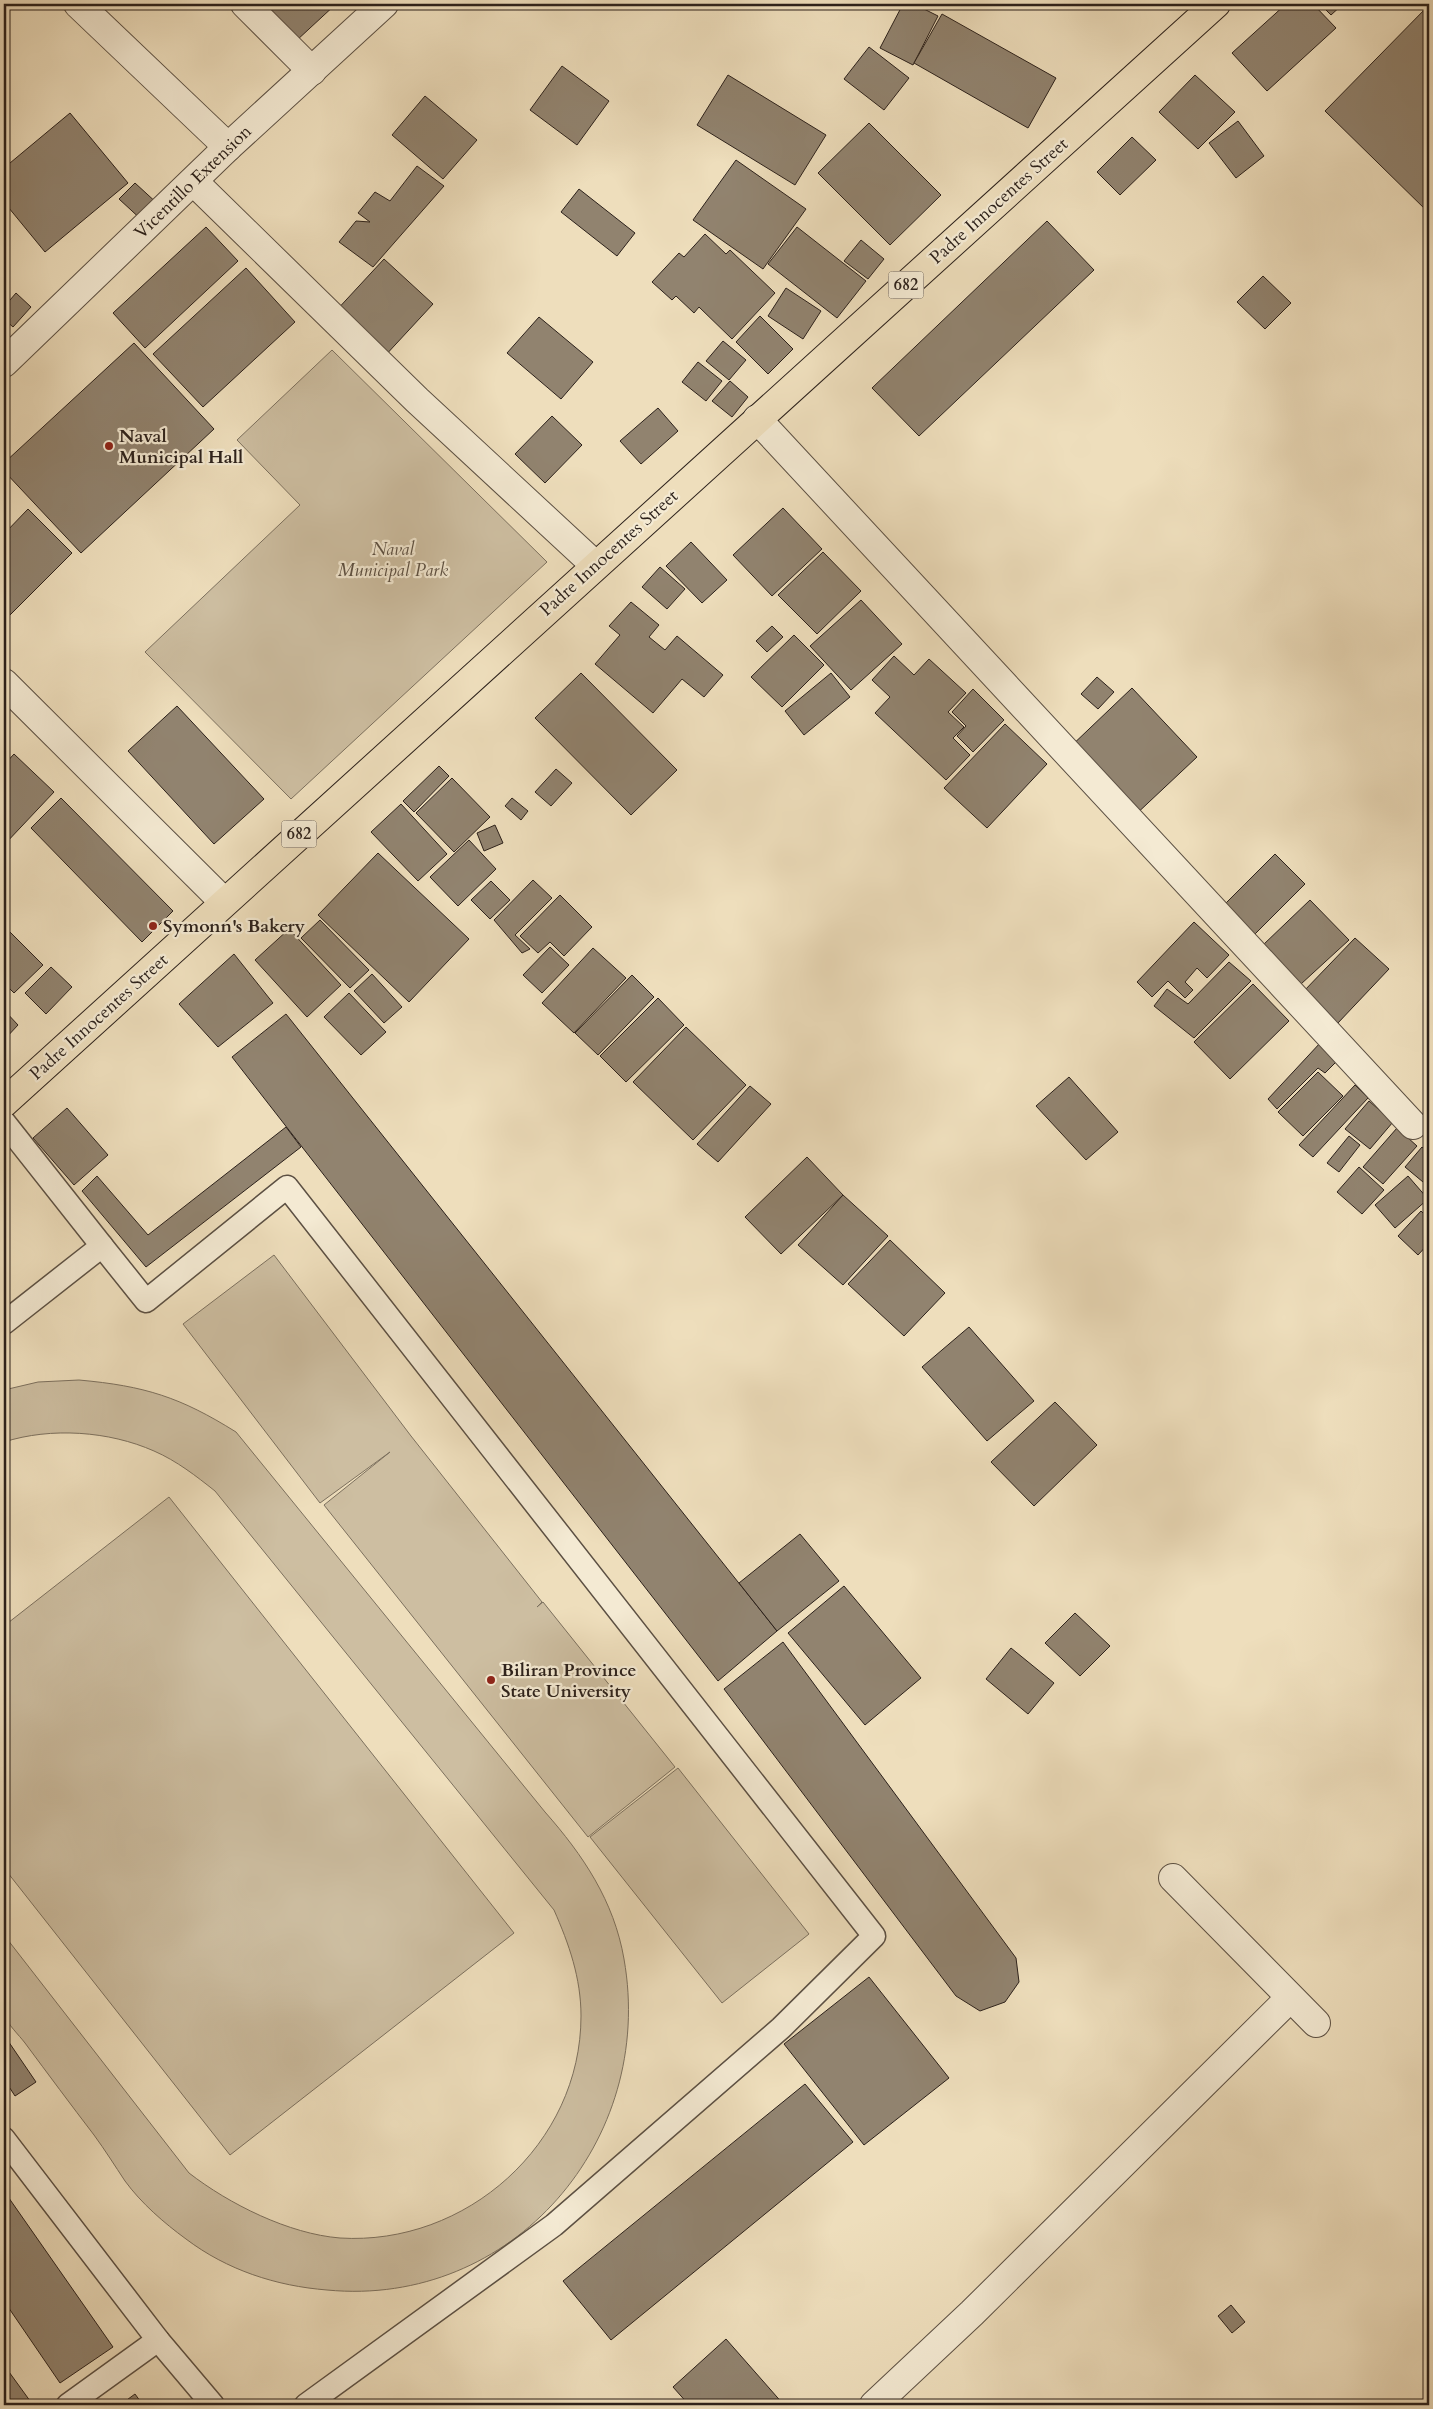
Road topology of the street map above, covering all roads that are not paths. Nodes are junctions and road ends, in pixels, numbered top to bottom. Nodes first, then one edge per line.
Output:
1 (78, 4) edge
2 (245, 4) edge
3 (384, 4) edge
4 (1216, 4) edge
5 (312, 71) junction
6 (228, 147) junction
7 (194, 182) junction
8 (4, 363) edge
9 (757, 419) junction
10 (595, 565) junction
11 (4, 683) edge
12 (224, 902) junction
13 (4, 1104) edge
14 (4, 1122) edge
15 (1413, 1125) dead end
16 (102, 1246) junction
17 (4, 1323) edge
18 (1173, 1878) dead end
19 (1290, 1998) junction
20 (1316, 2023) dead end
21 (4, 2139) edge
22 (158, 2340) junction
23 (68, 2405) edge
24 (213, 2405) edge
25 (306, 2405) edge
26 (874, 2405) edge

1 - 6 street
2 - 5 street
3 - 5 street, Vicentillo Extension
4 - 9 main road, Padre Innocentes Street / 682
5 - 6 street, Vicentillo Extension
6 - 7 street, Vicentillo Extension
7 - 8 street, Vicentillo Extension
7 - 10 street
9 - 10 main road, Padre Innocentes Street / 682
9 - 15 street
10 - 12 main road, Padre Innocentes Street / 682
11 - 12 street
12 - 13 main road, Padre Innocentes Street / 682
14 - 16 lane
16 - 17 lane
16 - 25 lane
18 - 19 street
19 - 20 street
19 - 26 street
21 - 22 lane
22 - 23 lane
22 - 24 lane

